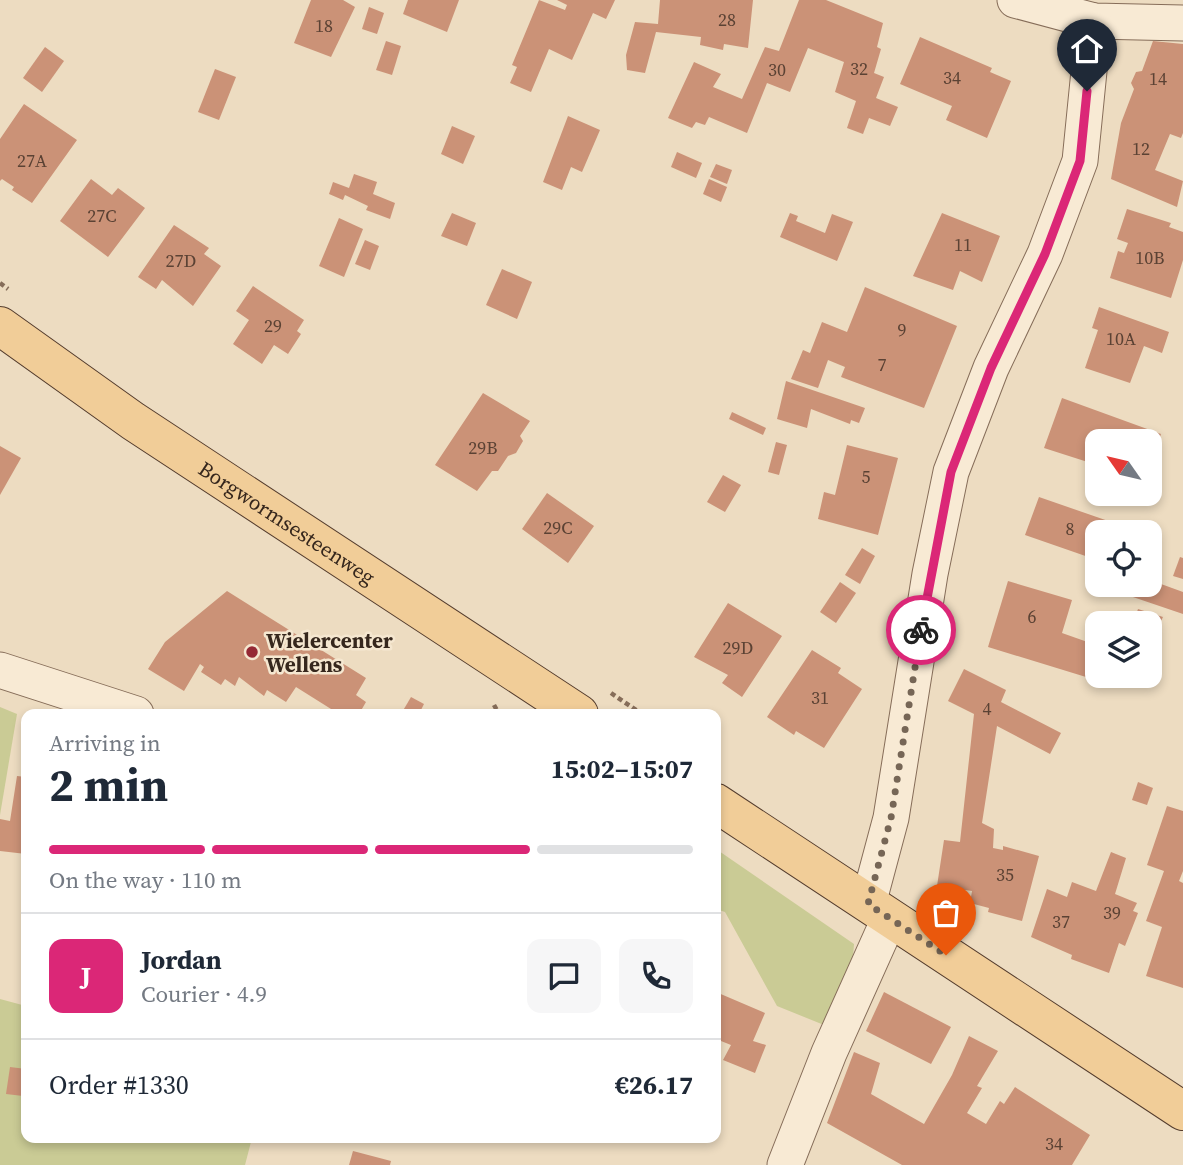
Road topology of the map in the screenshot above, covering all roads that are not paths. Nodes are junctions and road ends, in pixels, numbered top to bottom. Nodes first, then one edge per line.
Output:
1 (1015, 0) edge
2 (1094, 21) junction
3 (1183, 23) edge
4 (0, 326) edge
5 (0, 670) edge
6 (121, 709) edge
7 (568, 709) edge
8 (721, 806) edge
9 (879, 910) junction
10 (1183, 1111) edge
11 (785, 1165) edge

1 - 2 street
2 - 3 street
2 - 9 street
4 - 7 main road, Borgwormsesteenweg
5 - 6 street
8 - 9 main road
9 - 10 main road
9 - 11 street

